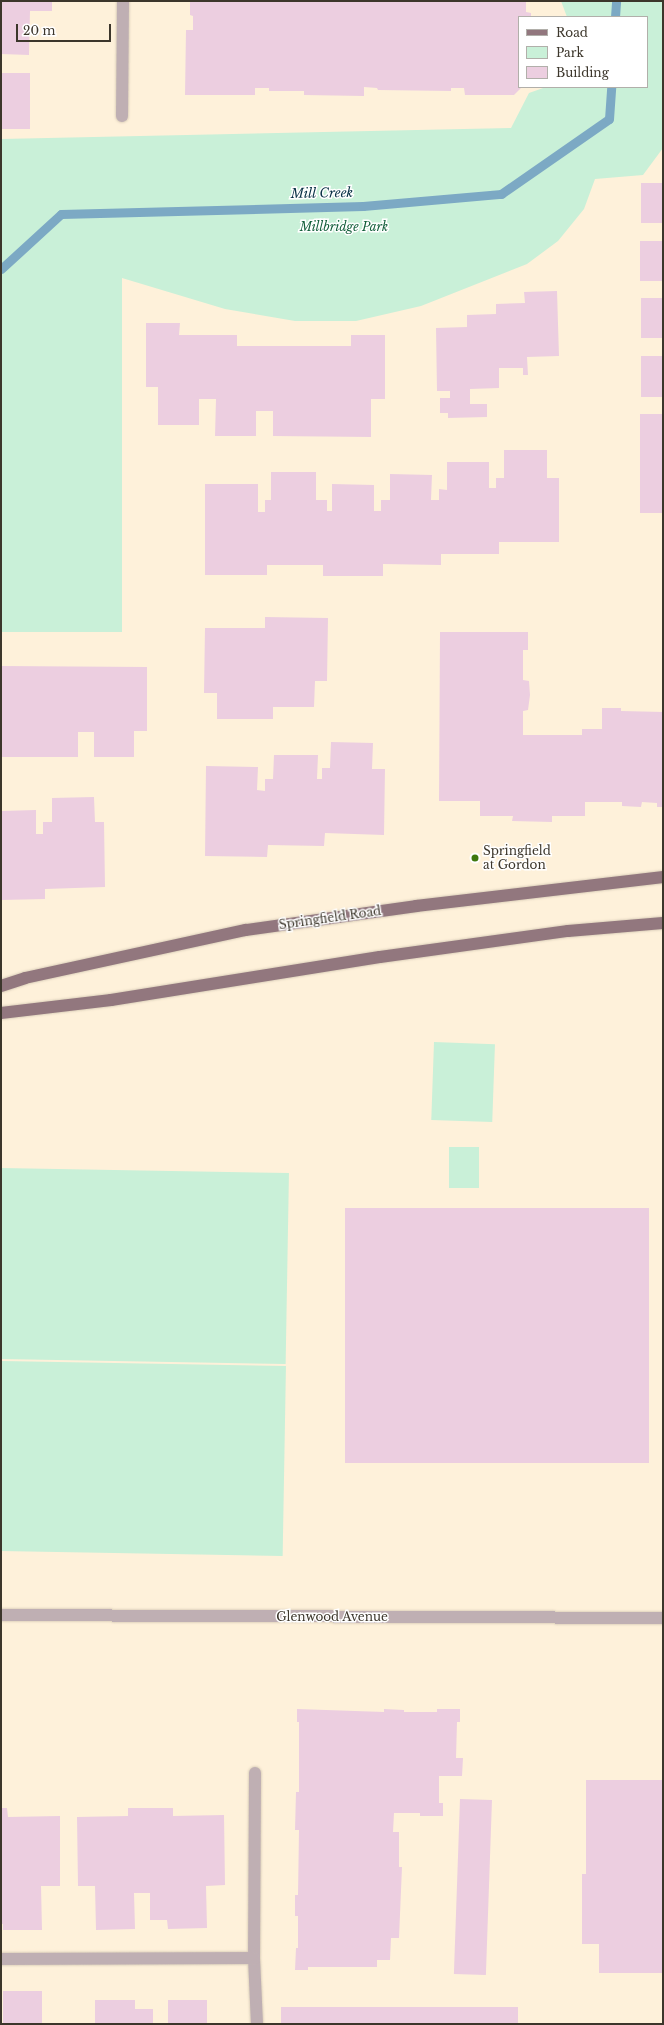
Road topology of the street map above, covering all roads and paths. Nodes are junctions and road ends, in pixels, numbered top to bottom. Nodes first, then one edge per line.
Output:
1 (123, 1) edge
2 (122, 116) dead end
3 (663, 877) edge
4 (663, 923) edge
5 (1, 986) edge
6 (1, 1013) edge
7 (1, 1616) edge
8 (663, 1618) edge
9 (255, 1773) dead end
10 (254, 1958) junction
11 (1, 1959) edge
12 (256, 2024) edge

1 - 2 street
3 - 5 main road, Springfield Road
4 - 6 main road
7 - 8 street, Glenwood Avenue
9 - 10 street
10 - 11 street
10 - 12 street

